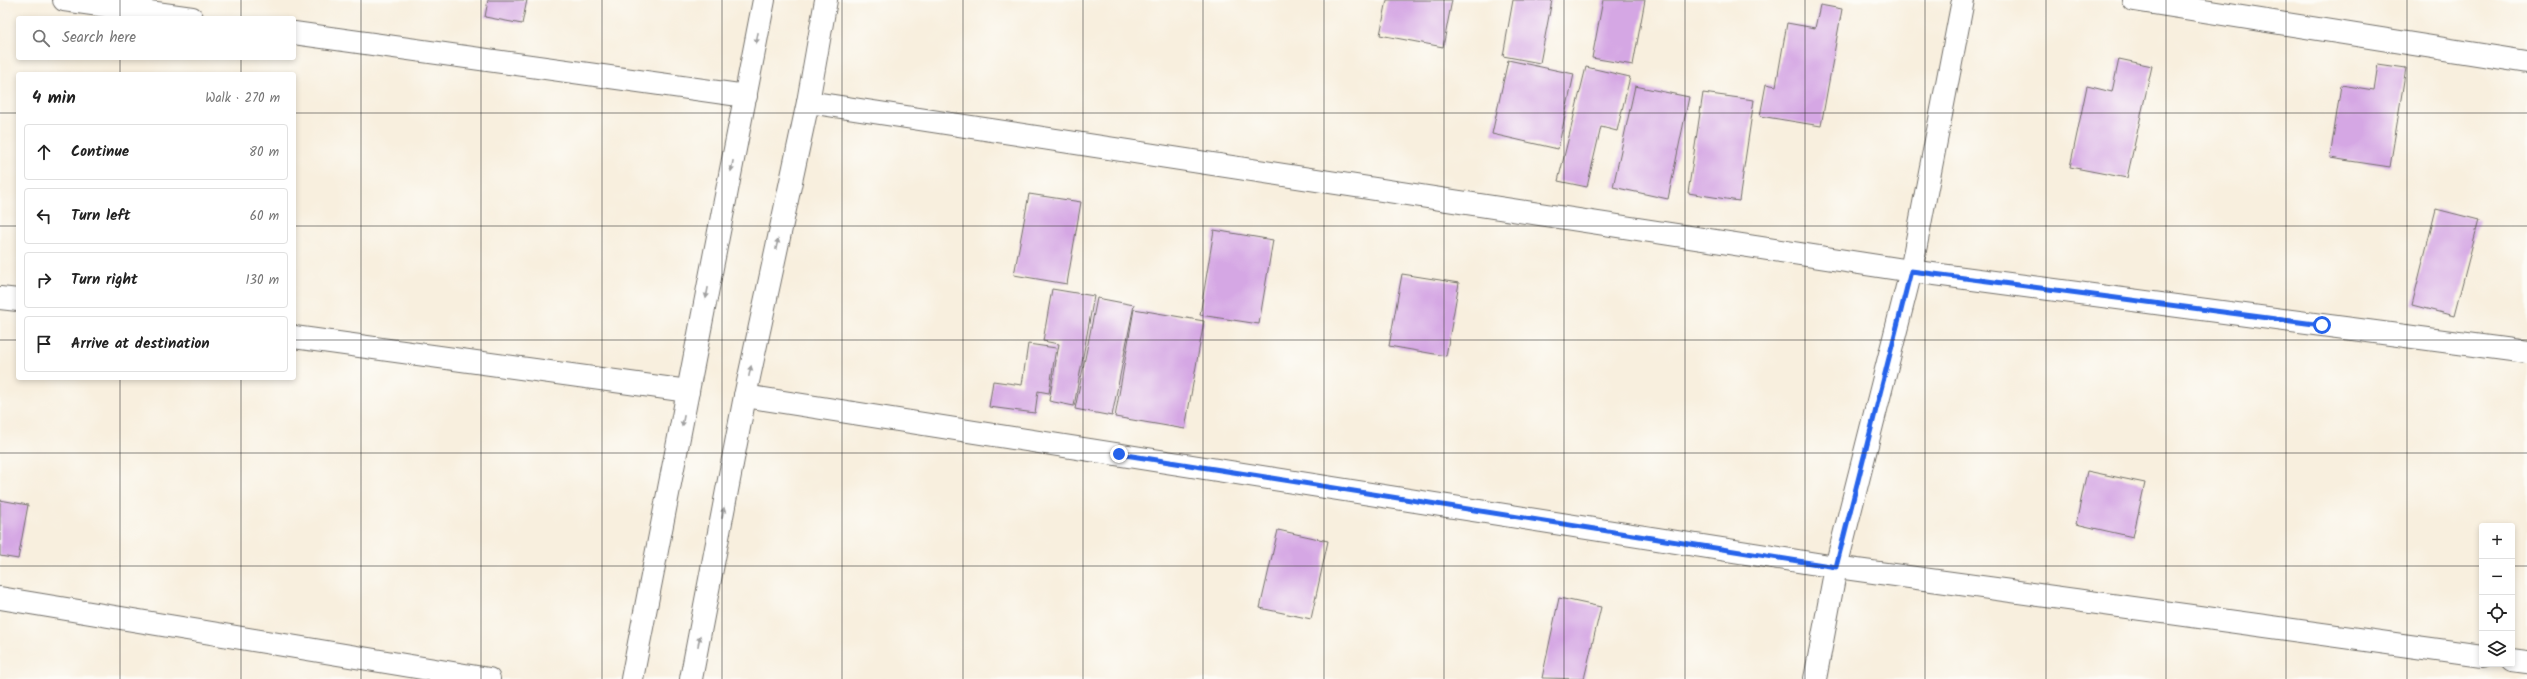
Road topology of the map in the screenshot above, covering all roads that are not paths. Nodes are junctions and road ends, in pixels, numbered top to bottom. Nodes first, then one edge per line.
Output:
1 (64, 0) edge
2 (764, 0) edge
3 (826, 0) edge
4 (1963, 0) edge
5 (2134, 0) edge
6 (178, 16) edge
7 (296, 32) edge
8 (2527, 62) edge
9 (746, 96) junction
10 (808, 102) junction
11 (1911, 271) junction
12 (0, 298) edge
13 (16, 300) edge
14 (296, 337) edge
15 (2527, 352) edge
16 (688, 391) junction
17 (745, 396) junction
18 (1836, 567) junction
19 (0, 598) edge
20 (2479, 656) edge
21 (2515, 660) edge
22 (2527, 662) edge
23 (489, 679) edge
24 (632, 679) edge
25 (692, 679) edge
26 (1815, 679) edge

1 - 6 street
2 -> 9 street
3 - 10 street
4 - 11 street
5 - 8 street
7 - 9 street
9 -> 16 street
10 - 11 street
17 -> 10 street
11 - 15 street
11 - 18 street
12 - 13 street
14 - 16 street
16 -> 24 street
17 - 18 street
25 -> 17 street
18 - 20 street
18 - 26 street
19 - 23 street
21 - 22 street

